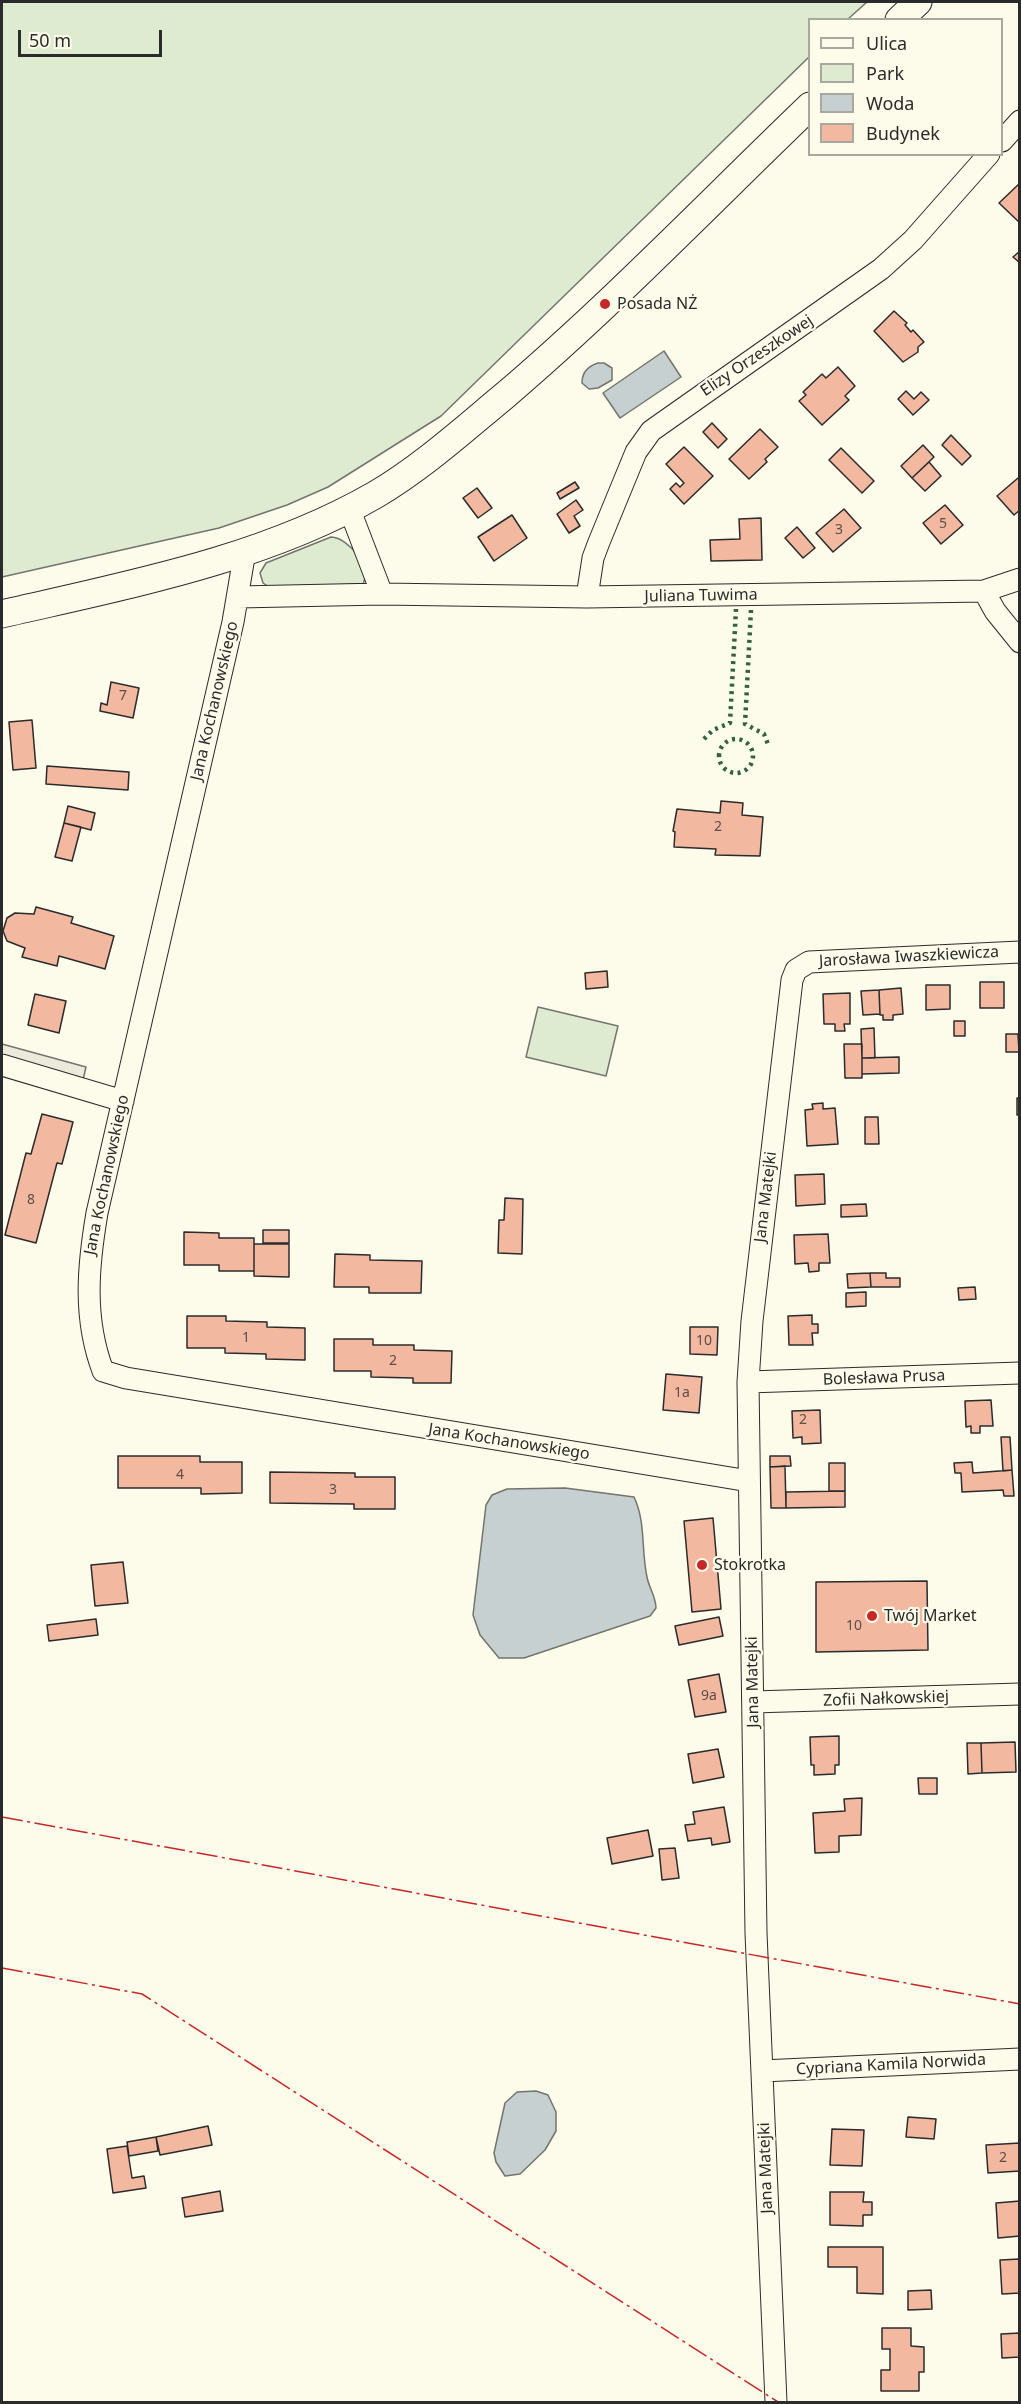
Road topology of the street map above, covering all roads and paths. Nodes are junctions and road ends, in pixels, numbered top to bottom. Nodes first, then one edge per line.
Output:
1 (918, 2) edge
2 (901, 18) edge
3 (808, 108) edge
4 (1020, 121) edge
5 (1003, 140) edge
6 (987, 156) edge
7 (349, 508) junction
8 (245, 551) junction
9 (1020, 579) edge
10 (984, 591) junction
11 (381, 594) junction
12 (238, 597) junction
13 (587, 597) junction
14 (2, 614) edge
15 (1020, 642) edge
16 (1020, 952) edge
17 (800, 966) joint
18 (2, 1065) edge
19 (123, 1101) junction
20 (1020, 1373) edge
21 (748, 1382) junction
22 (749, 1481) junction
23 (1020, 1695) edge
24 (753, 1702) junction
25 (1020, 2059) edge
26 (762, 2071) junction
27 (776, 2403) edge

1 - 2 main road
3 - 7 main road
4 - 5 street
6 - 13 street, Elizy Orzeszkowej
7 - 8 main road
7 - 11 street
8 - 12 street, Jana Kochanowskiego
8 - 14 main road
9 - 10 street, Juliana Tuwima
10 - 13 street, Juliana Tuwima
10 - 15 street
11 - 12 street, Juliana Tuwima
11 - 13 street, Juliana Tuwima
12 - 19 street, Jana Kochanowskiego
16 - 17 street, Jarosława Iwaszkiewicza
17 - 21 street, Jana Matejki
18 - 19 street
19 - 22 street, Jana Kochanowskiego
20 - 21 street, Bolesława Prusa
21 - 22 street, Jana Matejki
22 - 24 street, Jana Matejki
23 - 24 street, Zofii Nałkowskiej
24 - 26 street, Jana Matejki
25 - 26 street, Cypriana Kamila Norwida
26 - 27 street, Jana Matejki

